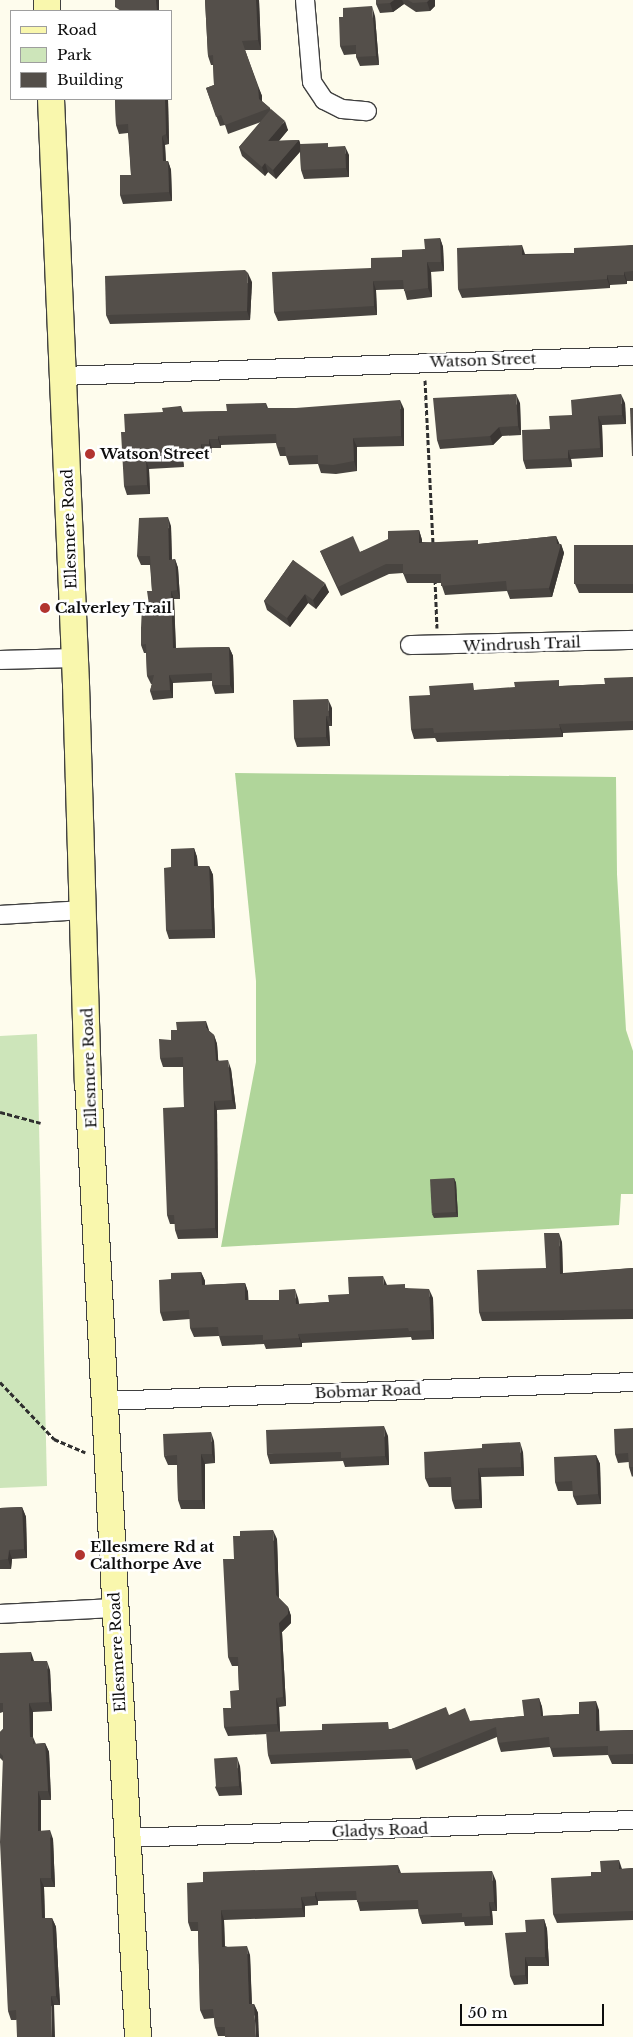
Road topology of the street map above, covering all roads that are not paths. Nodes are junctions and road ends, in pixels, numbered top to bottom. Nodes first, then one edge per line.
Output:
1 (305, 0) edge
2 (51, 100) edge
3 (367, 111) dead end
4 (633, 356) edge
5 (63, 376) junction
6 (633, 640) edge
7 (410, 645) dead end
8 (75, 658) junction
9 (0, 660) edge
10 (84, 910) junction
11 (0, 915) edge
12 (633, 1382) edge
13 (103, 1400) junction
14 (114, 1608) junction
15 (0, 1614) edge
16 (633, 1820) edge
17 (127, 1838) junction
18 (138, 2037) edge

1 - 3 street
2 - 5 main road, Ellesmere Road
4 - 5 street, Watson Street
5 - 8 main road, Ellesmere Road
6 - 7 street, Windrush Trail
8 - 9 street
8 - 10 main road, Ellesmere Road
10 - 11 street
10 - 13 main road, Ellesmere Road
12 - 13 street, Bobmar Road
13 - 14 main road, Ellesmere Road
14 - 15 street
14 - 17 main road, Ellesmere Road
16 - 17 street, Gladys Road
17 - 18 main road, Ellesmere Road

